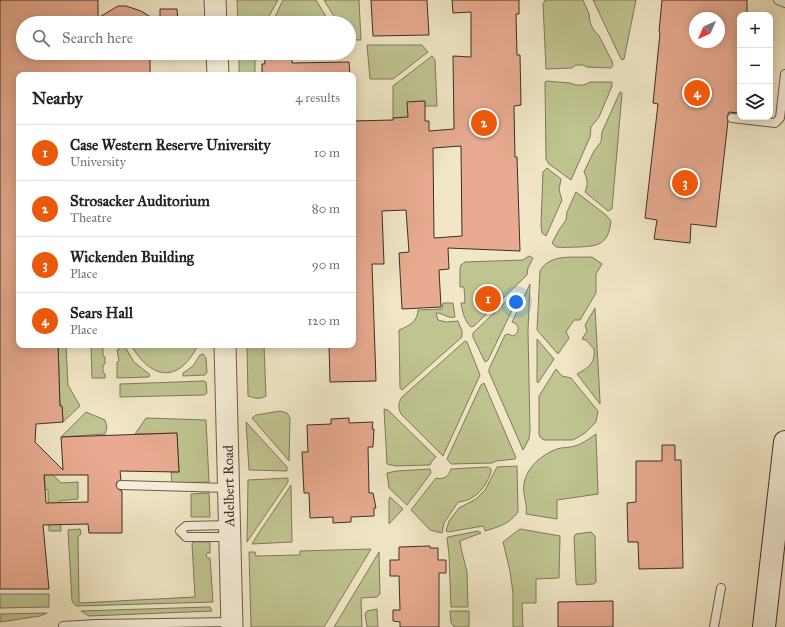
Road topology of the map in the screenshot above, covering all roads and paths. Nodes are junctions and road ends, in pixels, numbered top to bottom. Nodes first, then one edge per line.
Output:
1 (216, 0) edge
2 (778, 0) edge
3 (785, 2) edge
4 (216, 16) edge
5 (217, 60) edge
6 (218, 72) edge
7 (785, 74) edge
8 (732, 118) dead end
9 (225, 348) edge
10 (785, 442) edge
11 (121, 485) dead end
12 (229, 488) junction
13 (230, 531) junction
14 (721, 588) dead end
15 (232, 625) edge
16 (63, 626) dead end
17 (714, 627) edge
18 (764, 627) edge

1 - 4 street
2 - 3 lane
5 - 6 street
7 - 8 lane
9 - 12 street, Adelbert Road
10 - 18 main road
11 - 12 lane
12 - 13 street, Adelbert Road
13 - 13 lane
13 - 15 street, Adelbert Road
14 - 17 lane
15 - 16 lane

